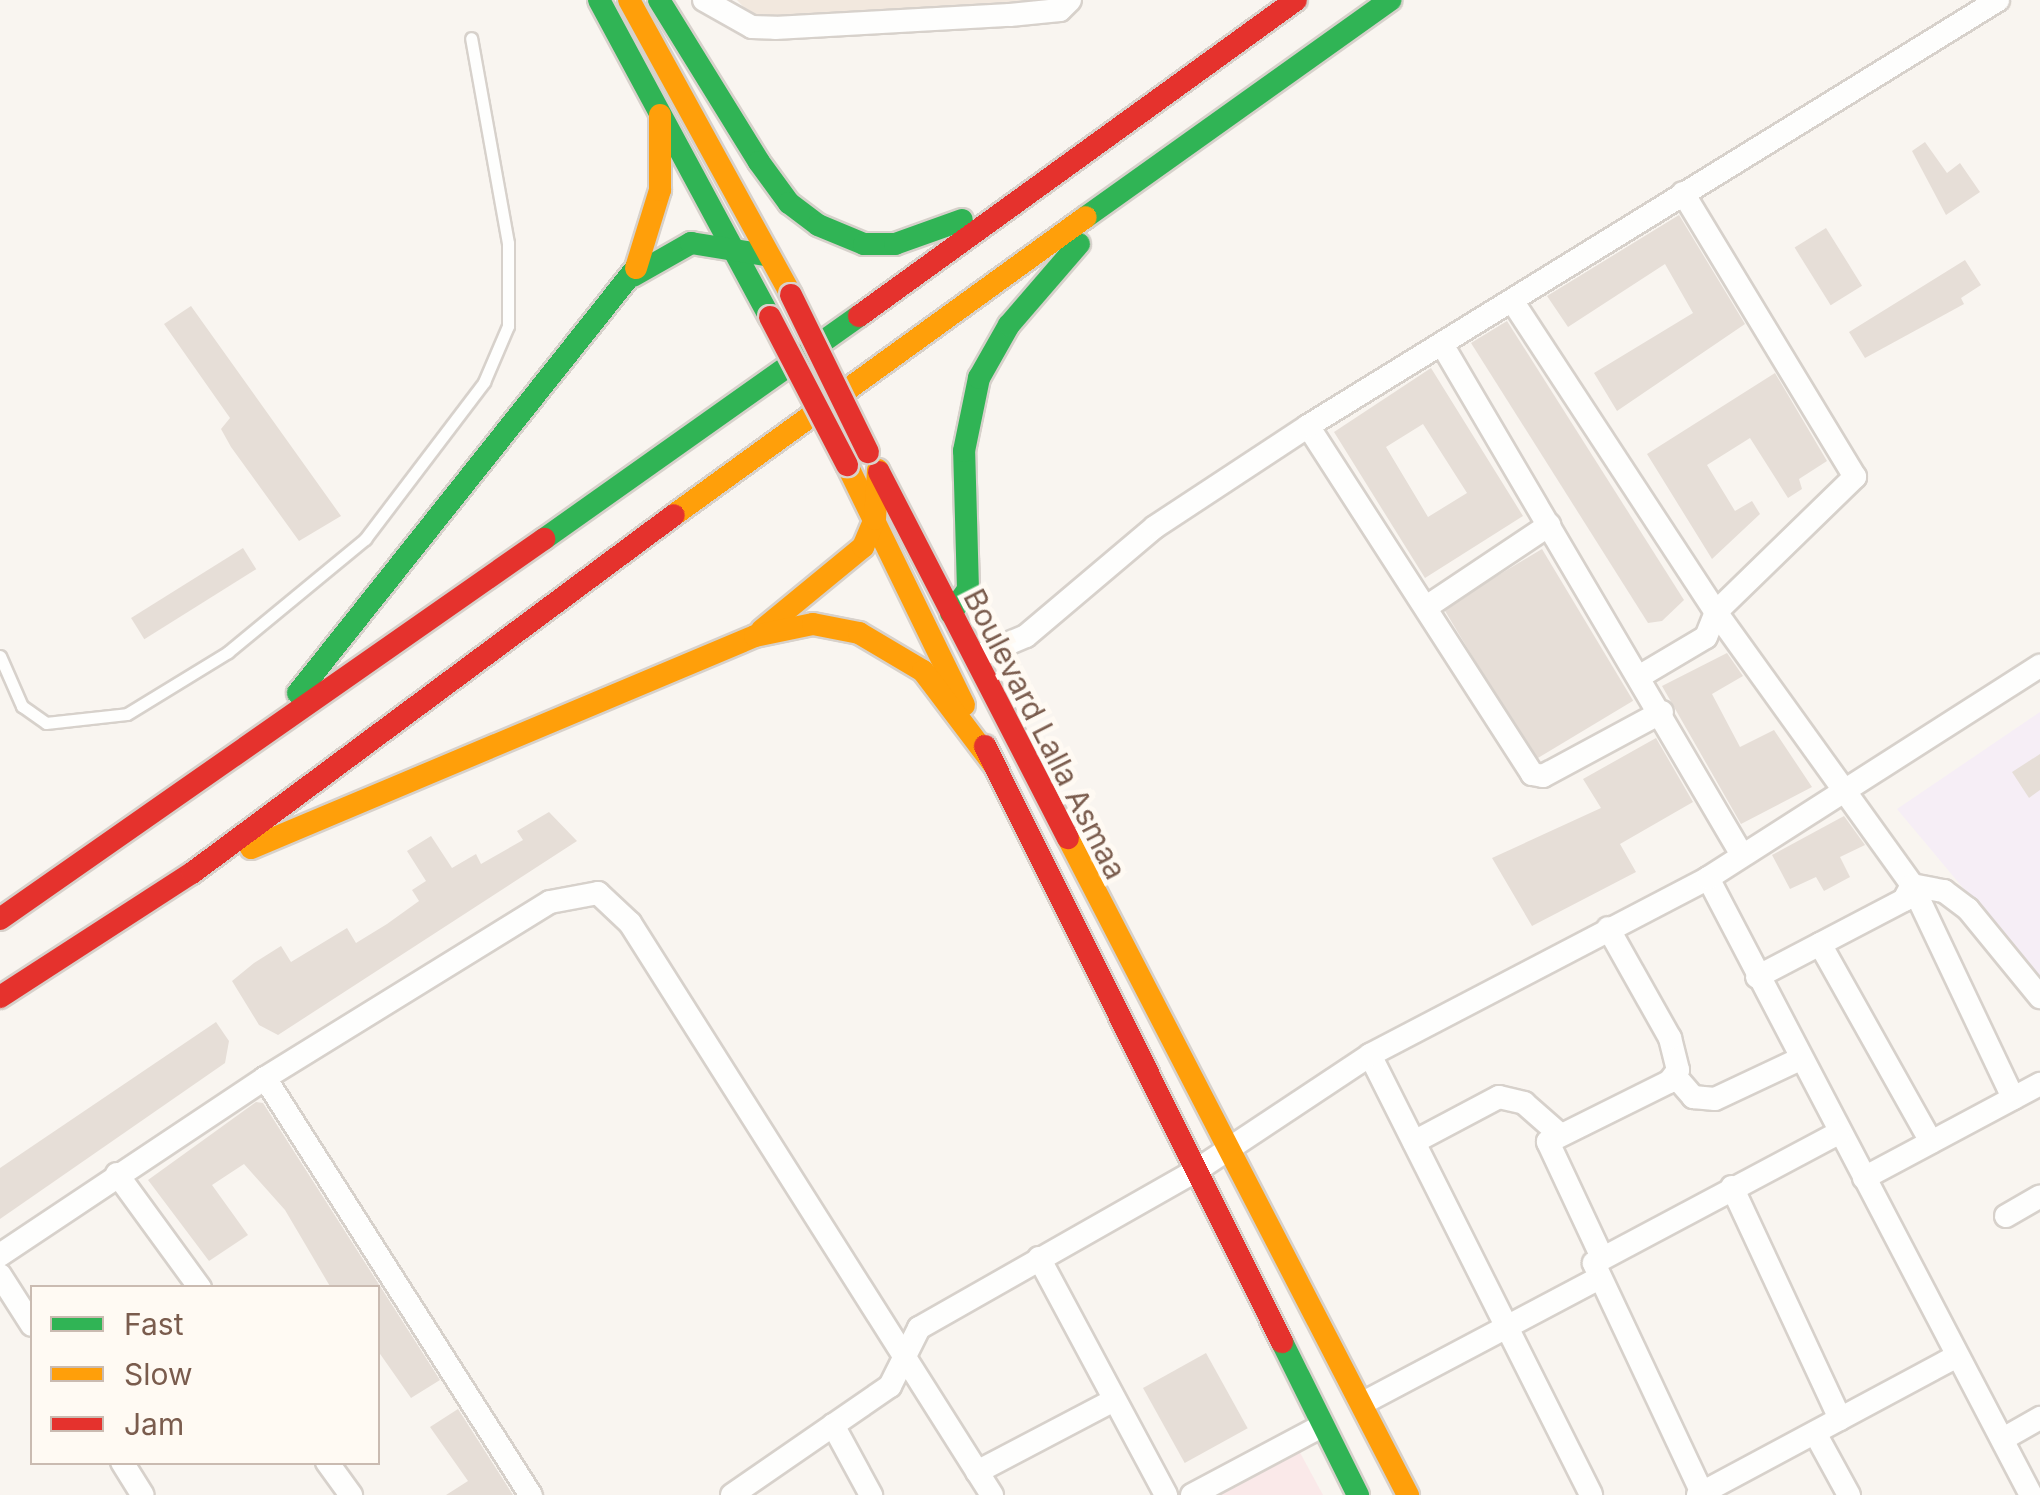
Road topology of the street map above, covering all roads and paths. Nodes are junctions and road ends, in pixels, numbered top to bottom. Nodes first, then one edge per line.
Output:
1 (599, 0) edge
2 (629, 0) edge
3 (659, 0) edge
4 (704, 0) edge
5 (1070, 0) edge
6 (1296, 0) edge
7 (1390, 0) edge
8 (1998, 0) edge
9 (471, 38) dead end
10 (660, 115) junction
11 (1062, 166) junction
12 (1683, 193) junction
13 (1112, 203) junction
14 (732, 248) junction
15 (766, 256) junction
16 (634, 276) junction
17 (1514, 302) junction
18 (1443, 346) junction
19 (1308, 426) junction
20 (873, 461) junction
21 (876, 519) junction
22 (1550, 525) junction
23 (1428, 606) junction
24 (1716, 612) junction
25 (951, 613) junction
26 (926, 628) junction
27 (755, 636) junction
28 (0, 656) edge
29 (976, 657) junction
30 (2040, 666) edge
31 (1642, 675) junction
32 (1662, 712) junction
33 (994, 766) junction
34 (187, 794) junction
35 (1847, 794) junction
36 (1742, 855) junction
37 (192, 873) junction
38 (1708, 878) junction
39 (1912, 885) junction
40 (0, 920) edge
41 (1608, 928) junction
42 (1820, 944) junction
43 (1757, 977) junction
44 (0, 997) edge
45 (2040, 997) edge
46 (1370, 1055) junction
47 (1800, 1059) junction
48 (1675, 1076) junction
49 (265, 1078) junction
50 (2040, 1084) edge
51 (2013, 1098) junction
52 (1557, 1132) junction
53 (1839, 1133) junction
54 (1414, 1142) junction
55 (1931, 1142) junction
56 (1227, 1146) junction
57 (1197, 1170) junction
58 (116, 1174) junction
59 (1864, 1178) junction
60 (1732, 1187) junction
61 (2040, 1196) edge
62 (2006, 1216) dead end
63 (1600, 1253) junction
64 (0, 1256) edge
65 (1038, 1258) junction
66 (0, 1275) edge
67 (1596, 1280) junction
68 (198, 1285) edge
69 (30, 1322) edge
70 (1506, 1327) junction
71 (903, 1353) junction
72 (1956, 1357) junction
73 (1112, 1401) junction
74 (1362, 1403) junction
75 (2040, 1418) edge
76 (1840, 1419) junction
77 (833, 1425) junction
78 (1322, 1426) junction
79 (1815, 1432) junction
80 (2003, 1439) junction
81 (124, 1465) edge
82 (330, 1465) edge
83 (977, 1472) junction
84 (1701, 1494) edge
85 (143, 1495) edge
86 (351, 1495) edge
87 (531, 1495) edge
88 (732, 1495) edge
89 (871, 1495) edge
90 (992, 1495) edge
91 (1166, 1495) edge
92 (1192, 1495) edge
93 (1358, 1495) edge
94 (1408, 1495) edge
95 (1591, 1495) edge
96 (1849, 1495) edge
97 (2031, 1495) edge

1 - 10 main road, Boulevard Lalla Asmaa
2 - 15 main road, Boulevard Lalla Asmaa
3 - 11 main road
4 - 5 street
6 - 11 main road
7 - 13 main road
8 - 12 street
9 - 28 lane
10 - 14 main road, Boulevard Lalla Asmaa
10 - 16 main road
11 - 34 main road
12 - 17 street
12 - 24 street
13 - 25 main road
13 - 37 main road
14 - 15 main road
14 - 16 main road
14 - 21 main road, Boulevard Lalla Asmaa, bridge
15 - 20 main road, Boulevard Lalla Asmaa, bridge
16 - 34 main road
17 - 18 street
17 - 24 street
18 - 19 street
18 - 22 street
19 - 23 street
19 - 29 street
20 - 21 main road
20 - 25 main road, Boulevard Lalla Asmaa
21 - 26 main road, Boulevard Lalla Asmaa
21 - 27 main road
22 - 23 street
22 - 31 street
23 - 32 street
24 - 31 street
24 - 35 street
25 - 26 main road
25 - 29 main road, Boulevard Lalla Asmaa
26 - 33 main road, Boulevard Lalla Asmaa
27 - 33 main road
27 - 37 main road
29 - 56 main road, Boulevard Lalla Asmaa
30 - 35 street
31 - 32 street
32 - 36 street
33 - 57 main road, Boulevard Lalla Asmaa
34 - 40 main road
35 - 36 street
35 - 39 street
36 - 38 street
37 - 44 main road
38 - 41 street
38 - 43 street
39 - 42 street
39 - 45 street
39 - 51 street
41 - 46 street
41 - 48 street
42 - 43 street
42 - 55 street
43 - 47 street
46 - 54 street
46 - 56 street
47 - 48 street
47 - 53 street
48 - 52 street
49 - 58 street
49 - 71 street
49 - 87 street
50 - 51 street
51 - 55 street
52 - 54 street
52 - 63 street
53 - 59 street
53 - 60 street
54 - 70 street
55 - 59 street
56 - 57 street
56 - 74 main road, Boulevard Lalla Asmaa
57 - 65 street
57 - 78 main road, Boulevard Lalla Asmaa
58 - 64 street
58 - 68 street
59 - 72 street
60 - 63 street
60 - 76 street
61 - 62 street
63 - 67 street
65 - 71 street
65 - 73 street
66 - 69 street
67 - 70 street
67 - 84 street
70 - 74 street
70 - 95 street
71 - 77 street
71 - 83 street
72 - 76 street
72 - 80 street
73 - 83 street
73 - 91 street
74 - 94 main road, Boulevard Lalla Asmaa
75 - 80 street
76 - 79 street
77 - 88 street
77 - 89 street
78 - 92 street
78 - 93 main road, Boulevard Lalla Asmaa
79 - 84 street
79 - 96 street
80 - 97 street
81 - 85 street
82 - 86 street
83 - 90 street

